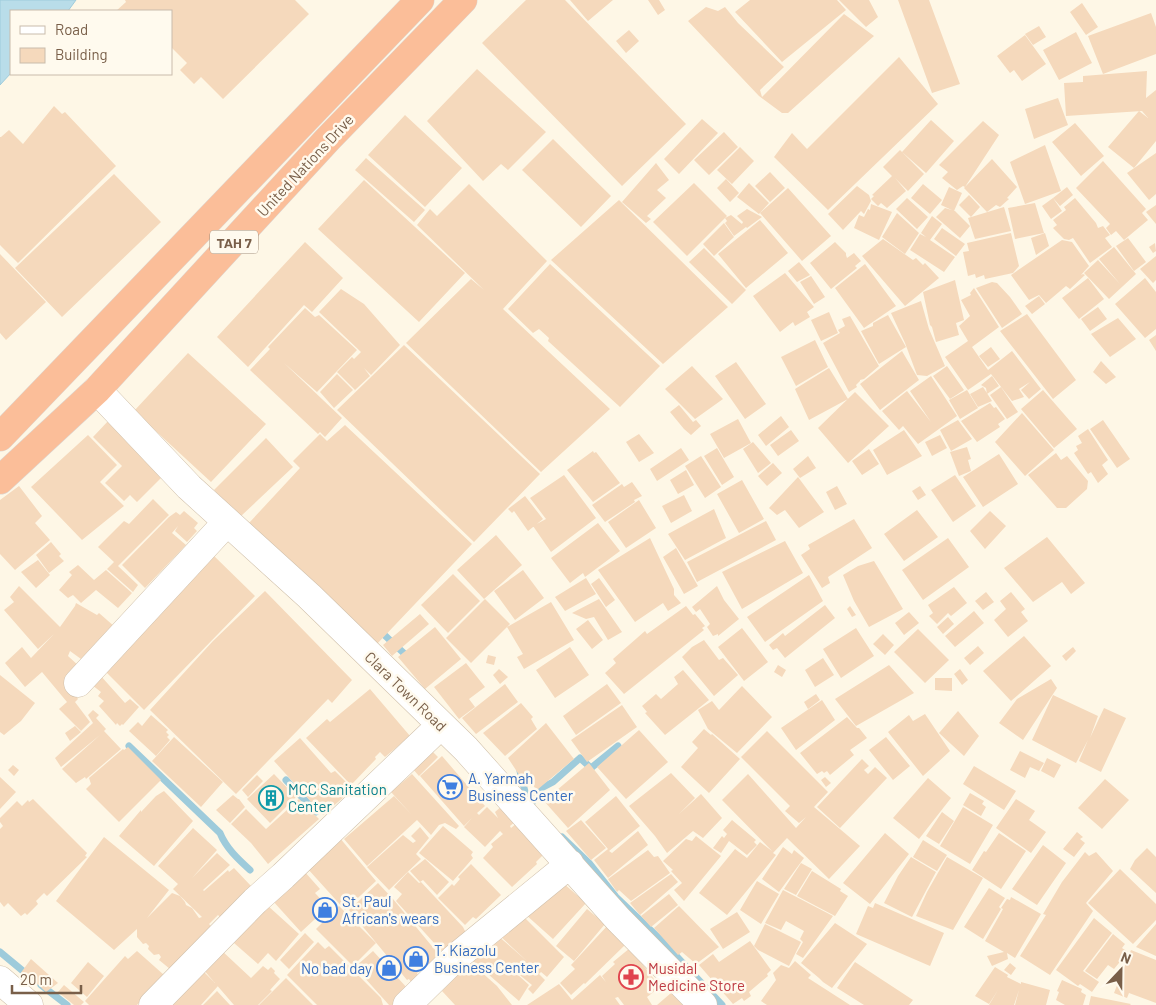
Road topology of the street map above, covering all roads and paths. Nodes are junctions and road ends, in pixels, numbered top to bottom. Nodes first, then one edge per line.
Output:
1 (420, 0) edge
2 (463, 0) edge
3 (98, 390) junction
4 (0, 437) edge
5 (0, 480) edge
6 (227, 522) junction
7 (78, 683) dead end
8 (433, 732) junction
9 (570, 864) junction
10 (0, 980) edge
11 (29, 1005) edge
12 (153, 1005) edge
13 (407, 1005) edge
14 (703, 1005) edge

1 - 4 highway, United Nations Drive / TAH 7
2 - 3 highway, United Nations Drive / TAH 7
3 - 5 highway, United Nations Drive / TAH 7
3 - 6 street, Clara Town Road
6 - 7 street
6 - 8 street, Clara Town Road
8 - 9 street, Clara Town Road
8 - 12 street
9 - 13 street
9 - 14 street, Clara Town Road
10 - 11 street

